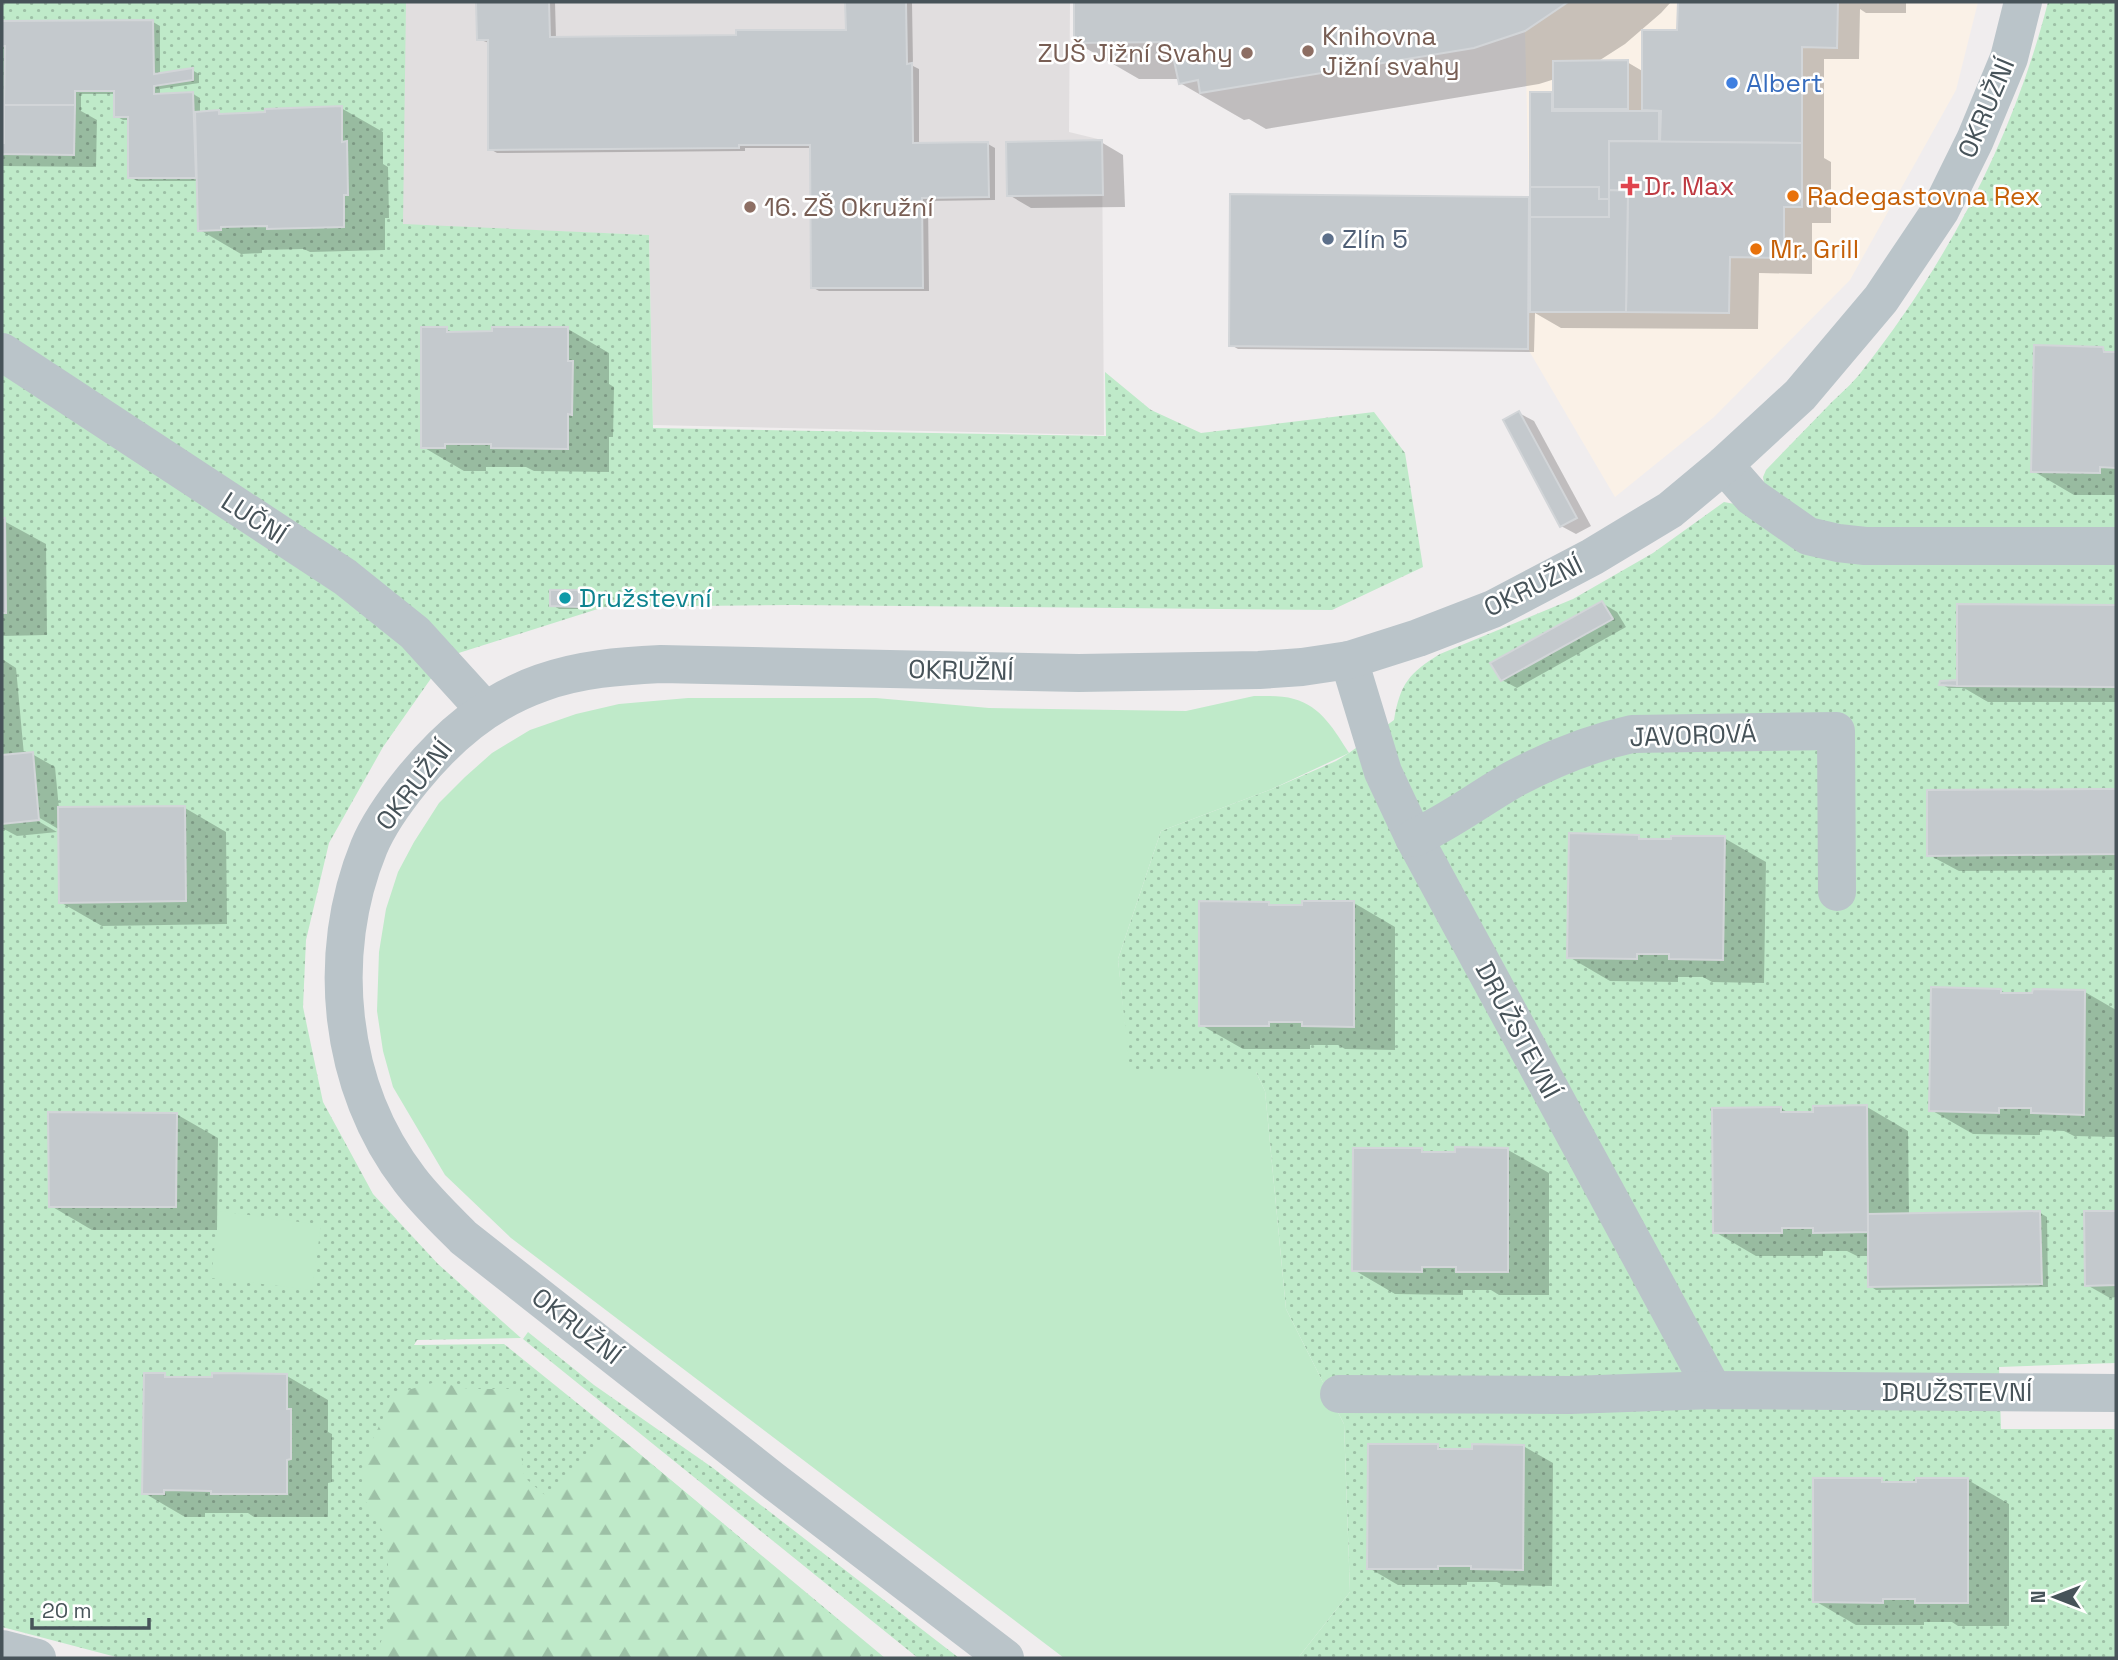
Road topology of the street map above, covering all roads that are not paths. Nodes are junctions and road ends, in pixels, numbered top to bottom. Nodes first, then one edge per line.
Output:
1 (2023, 2) edge
2 (2, 352) edge
3 (1724, 465) junction
4 (2116, 545) edge
5 (1349, 660) junction
6 (485, 710) junction
7 (1414, 838) junction
8 (1837, 892) dead end
9 (1713, 1390) junction
10 (2116, 1393) edge
11 (1339, 1394) dead end
12 (2, 1649) edge
13 (37, 1658) edge
14 (1006, 1658) edge

1 - 3 street, OKRUŽNÍ
2 - 6 street, LUČNÍ
3 - 4 street
3 - 5 street, OKRUŽNÍ
5 - 6 street, OKRUŽNÍ
5 - 7 street, DRUŽSTEVNÍ
6 - 14 street, OKRUŽNÍ
7 - 8 street, JAVOROVÁ
7 - 9 street, DRUŽSTEVNÍ
9 - 10 street, DRUŽSTEVNÍ
9 - 11 street, DRUŽSTEVNÍ
12 - 13 street

